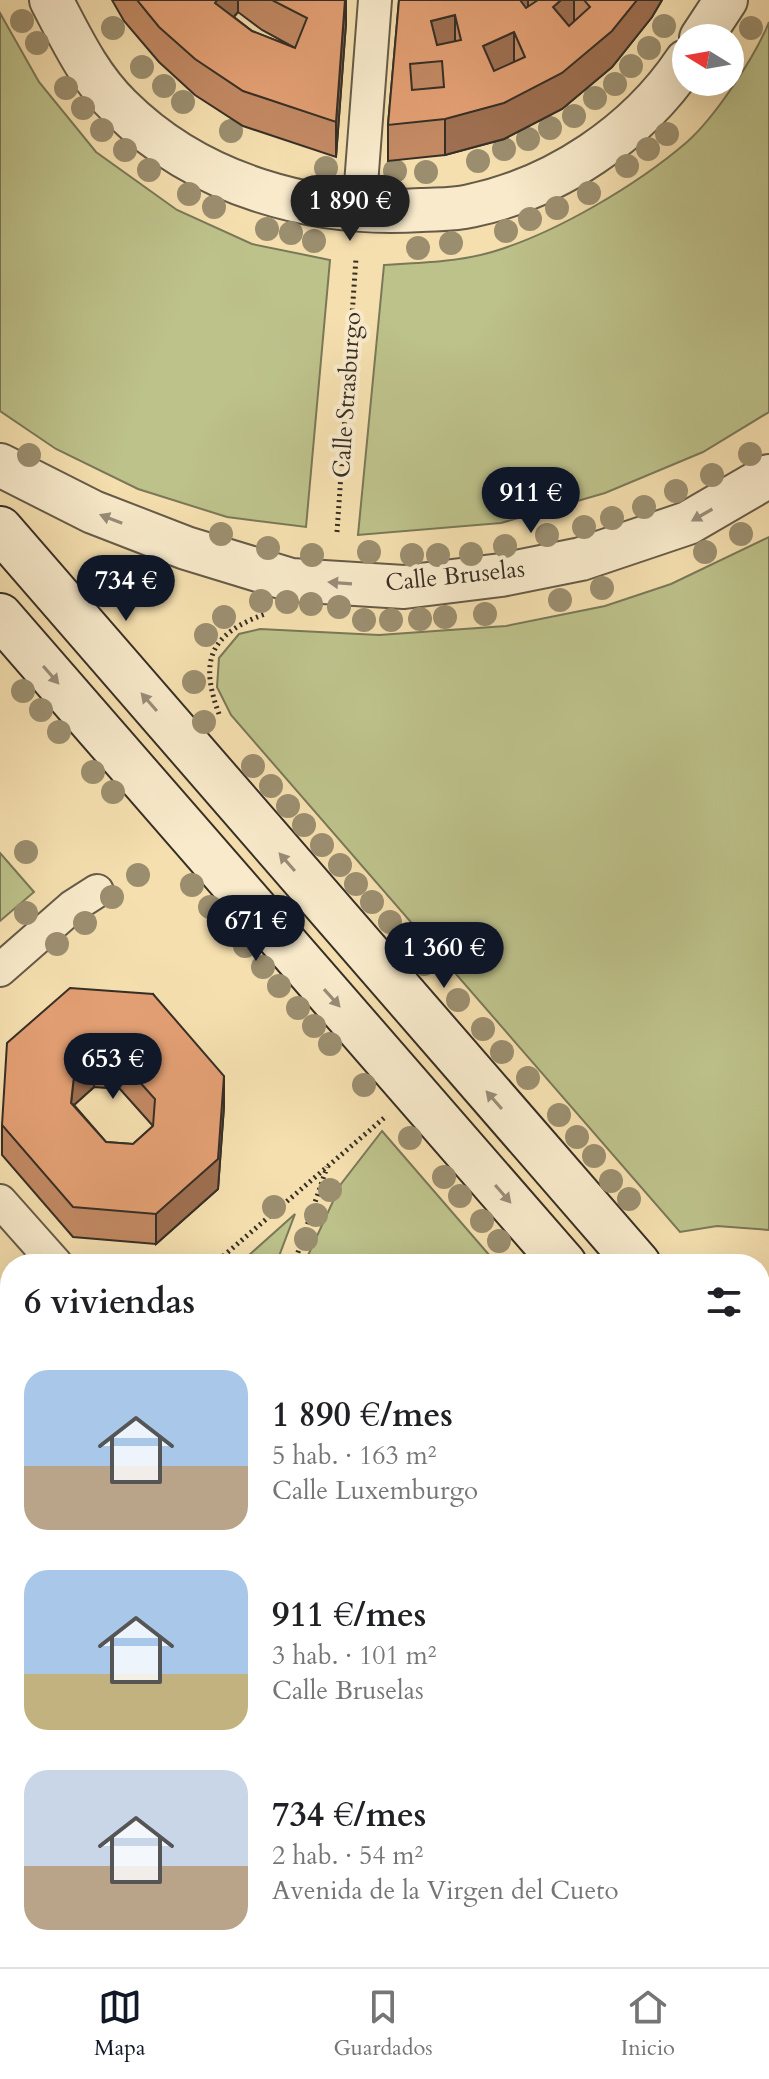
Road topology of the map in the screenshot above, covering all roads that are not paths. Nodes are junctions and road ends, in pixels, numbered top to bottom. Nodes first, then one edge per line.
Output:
1 (51, 0) edge
2 (375, 0) edge
3 (383, 0) edge
4 (407, 0) edge
5 (726, 0) edge
6 (710, 24) edge
7 (672, 79) edge
8 (359, 211) junction
9 (0, 465) edge
10 (769, 476) edge
11 (0, 529) edge
12 (0, 616) edge
13 (97, 891) dead end
14 (0, 970) edge
15 (0, 1201) edge
16 (47, 1254) edge
17 (555, 1254) edge
18 (629, 1254) edge

1 - 8 street
2 - 8 street
3 - 4 street
5 - 6 street
7 - 8 street
10 -> 9 street, Calle Bruselas
18 -> 11 main road
12 -> 17 main road
13 - 14 street
15 - 16 street

